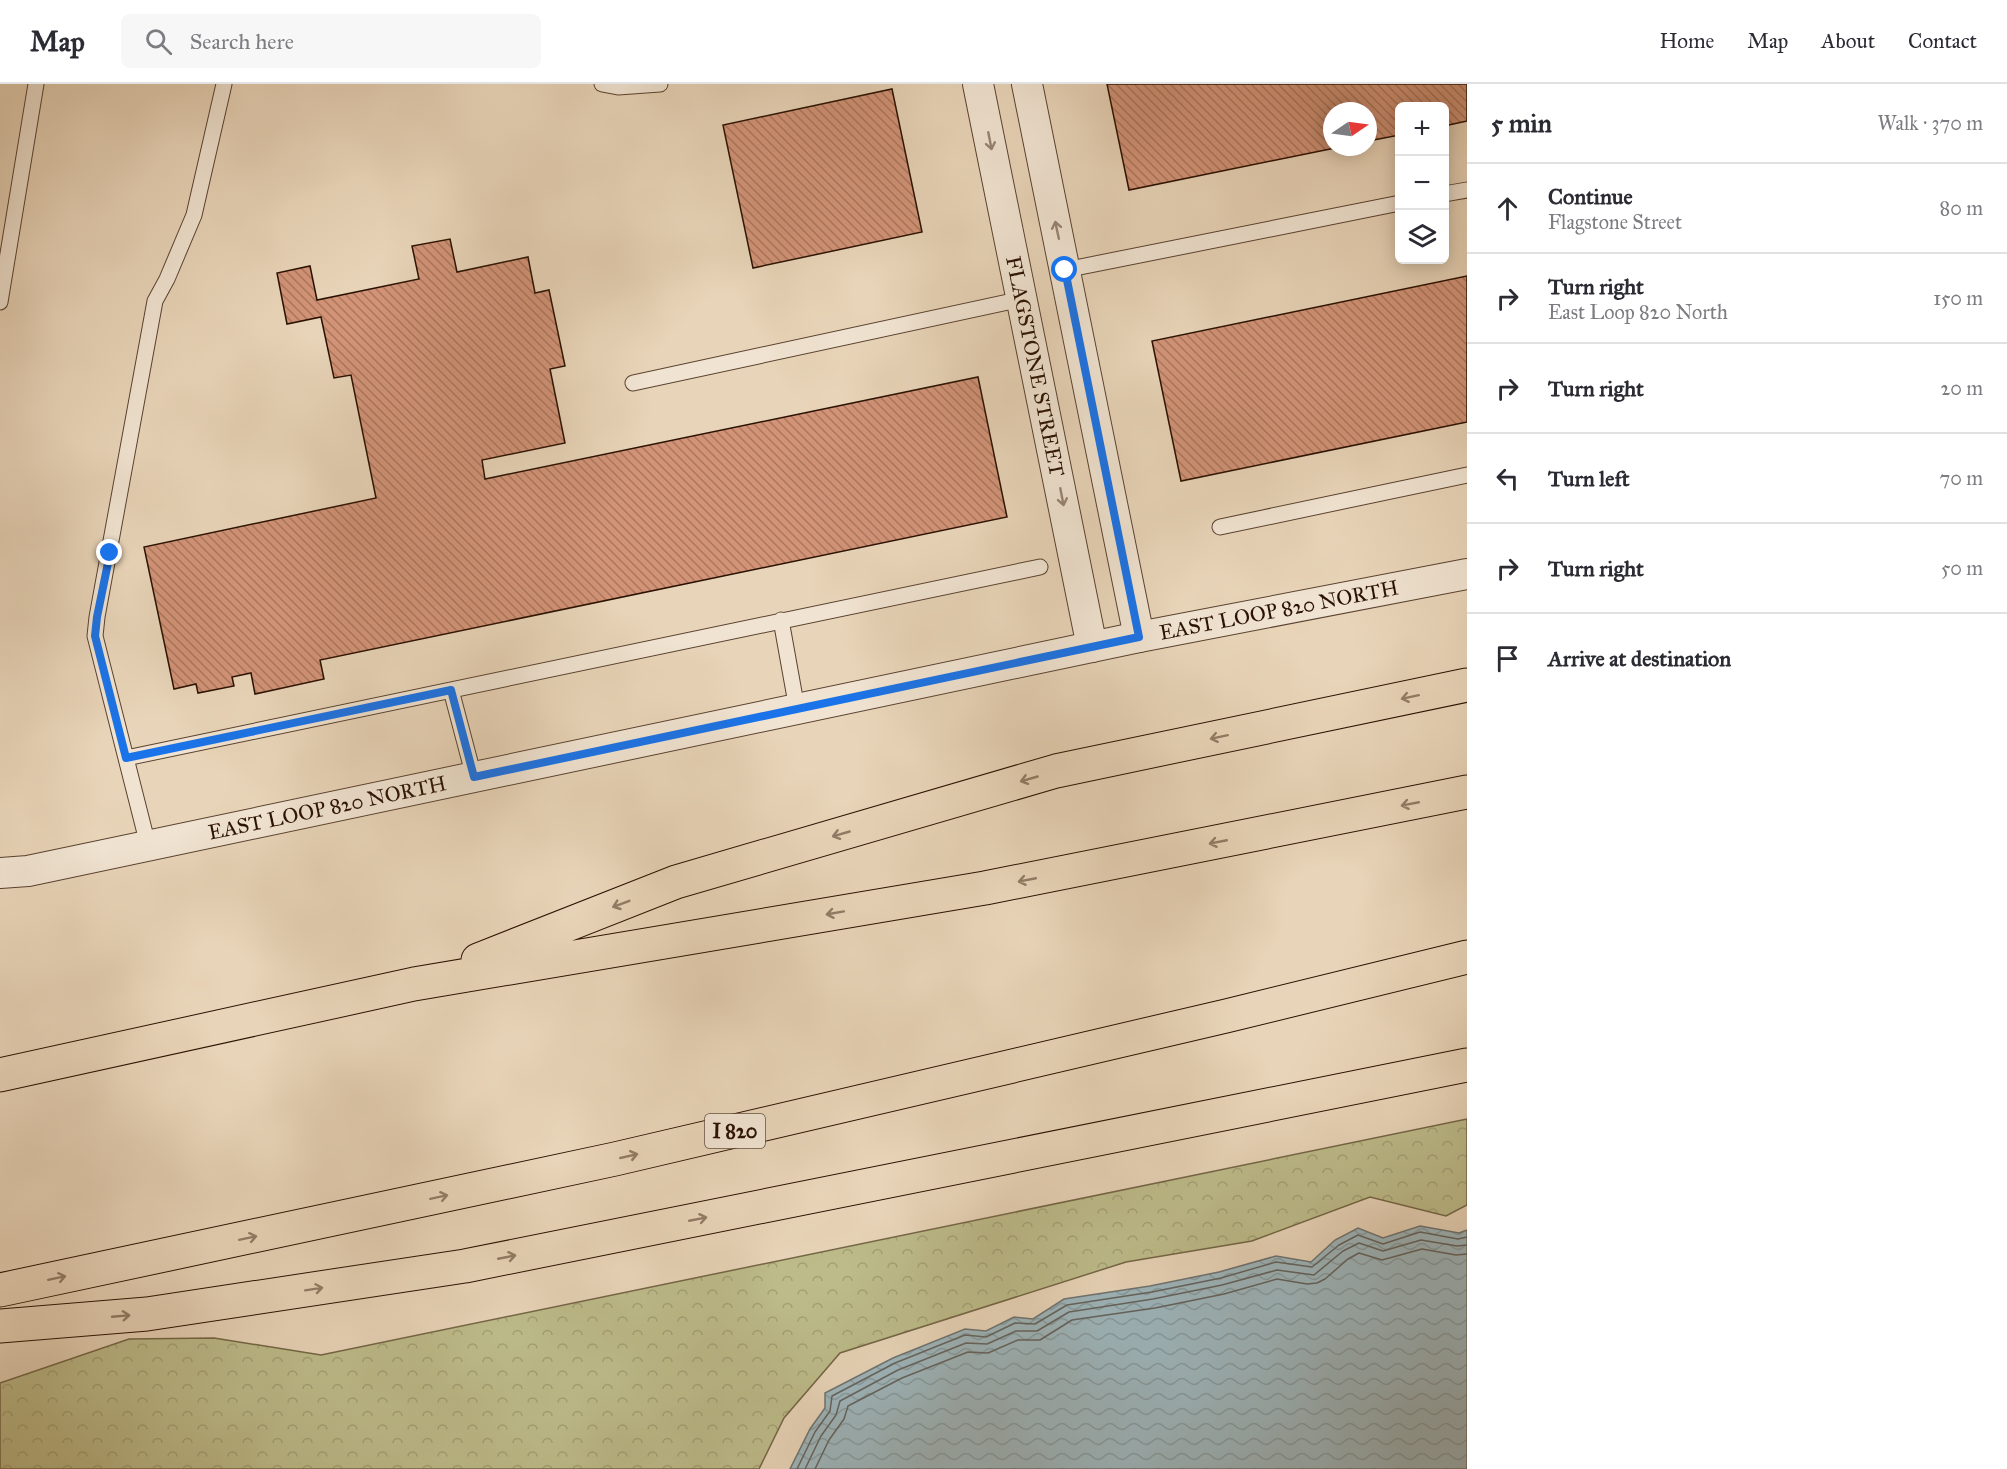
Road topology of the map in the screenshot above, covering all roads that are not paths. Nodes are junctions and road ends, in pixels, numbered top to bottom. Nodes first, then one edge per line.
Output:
1 (36, 84) edge
2 (224, 84) edge
3 (602, 84) edge
4 (660, 84) edge
5 (978, 84) edge
6 (1027, 84) edge
7 (1467, 190) edge
8 (1449, 193) edge
9 (1395, 204) edge
10 (1065, 270) junction
11 (2, 277) edge
12 (1022, 299) junction
13 (0, 302) edge
14 (633, 383) dead end
15 (1467, 475) edge
16 (1220, 527) dead end
17 (1040, 567) dead end
18 (1467, 574) edge
19 (781, 621) junction
20 (1139, 637) junction
21 (1092, 647) junction
22 (1467, 685) edge
23 (451, 690) junction
24 (797, 709) junction
25 (126, 758) junction
26 (474, 777) junction
27 (1467, 792) edge
28 (148, 845) junction
29 (0, 873) edge
30 (1467, 957) edge
31 (414, 984) junction
32 (1467, 1065) edge
33 (0, 1075) edge
34 (0, 1290) edge
35 (0, 1326) edge

1 - 11 lane
2 - 25 lane
3 - 4 lane
5 -> 12 street, FLAGSTONE STREET
10 -> 6 street
7 - 8 lane
9 - 10 lane
10 - 20 street
11 - 13 lane
12 - 14 lane
12 -> 21 street, FLAGSTONE STREET
15 - 16 lane
17 - 19 lane
18 - 20 street, EAST LOOP 820 NORTH
19 - 23 lane
19 - 24 lane
20 - 21 street, EAST LOOP 820 NORTH
21 - 24 street, EAST LOOP 820 NORTH
22 -> 31 highway
23 - 25 lane
23 - 26 lane
24 - 26 street, EAST LOOP 820 NORTH
25 - 28 lane
26 - 28 street, EAST LOOP 820 NORTH
27 -> 31 highway
28 - 29 street, EAST LOOP 820 NORTH
34 -> 30 highway, I 820
31 - 33 highway
35 -> 32 highway

